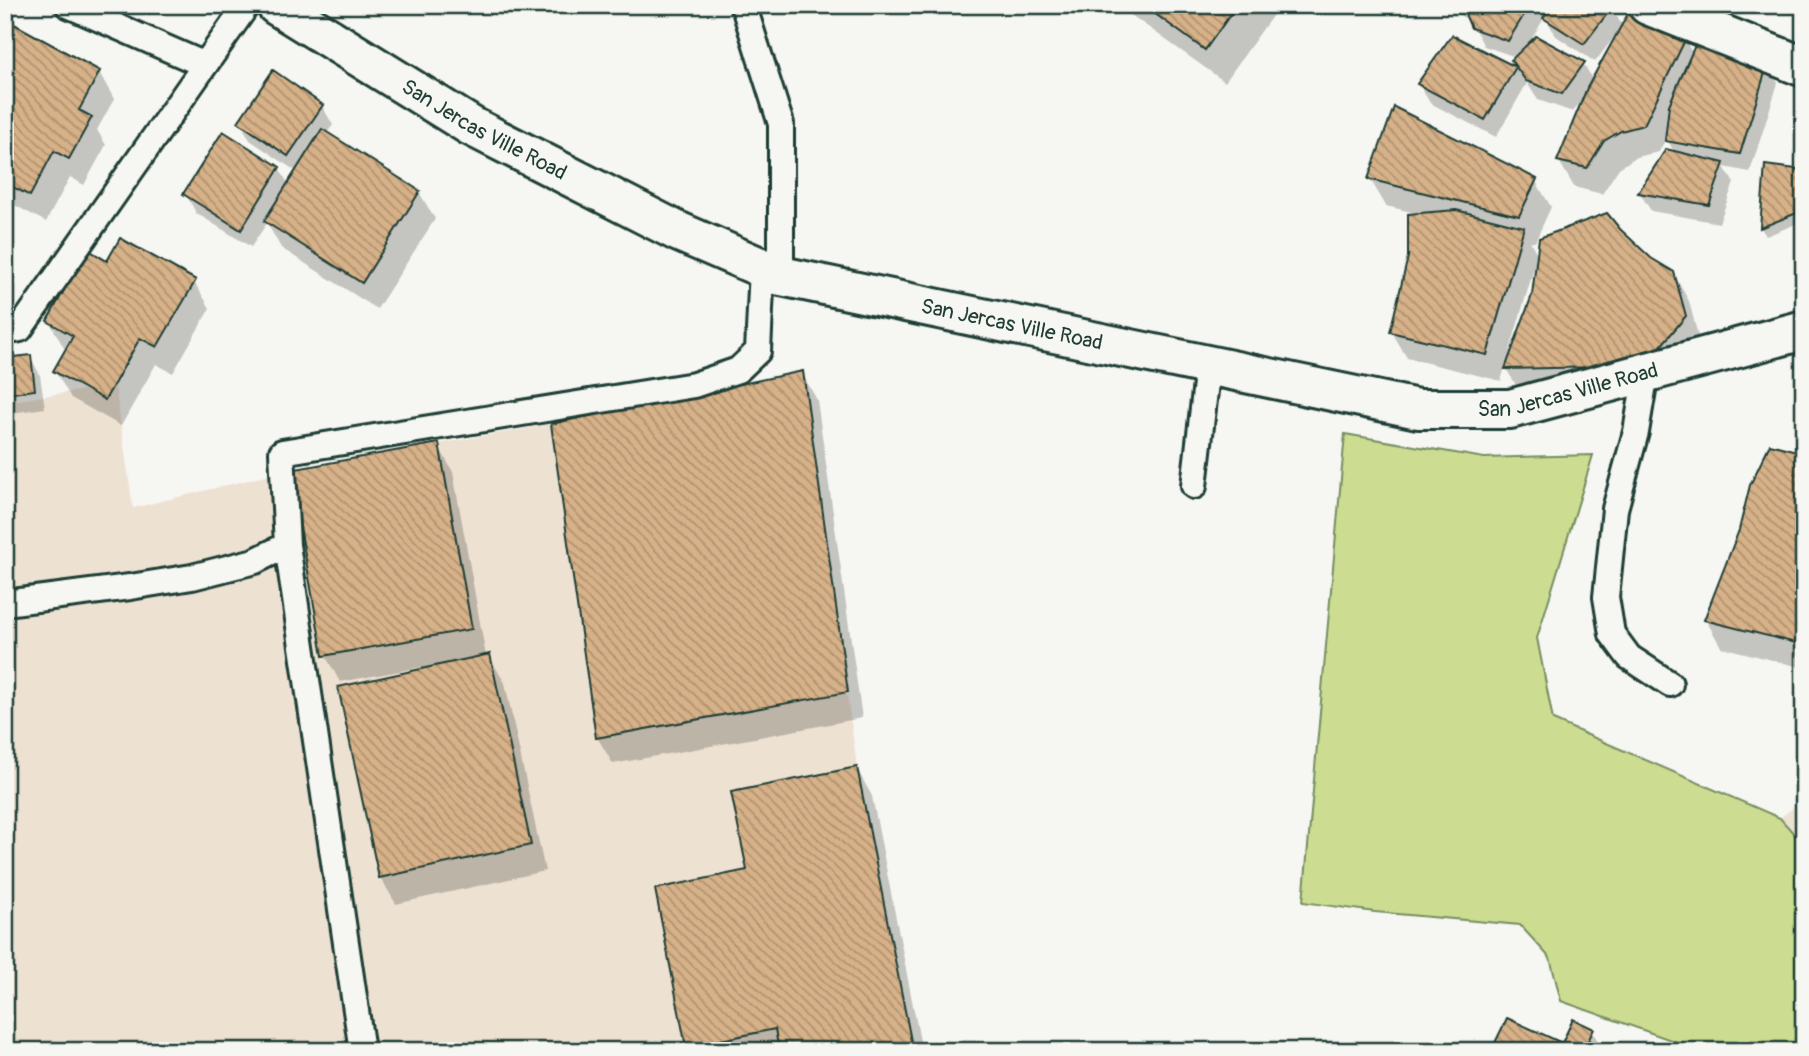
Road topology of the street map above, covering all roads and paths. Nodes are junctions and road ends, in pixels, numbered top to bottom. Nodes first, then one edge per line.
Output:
1 (68, 5) edge
2 (247, 5) edge
3 (276, 5) edge
4 (742, 5) edge
5 (1648, 5) edge
6 (205, 65) junction
7 (1804, 67) edge
8 (771, 272) junction
9 (1804, 330) edge
10 (5, 332) edge
11 (1208, 365) junction
12 (1646, 372) junction
13 (1194, 485) dead end
14 (287, 545) junction
15 (5, 603) edge
16 (1670, 684) dead end
17 (362, 1051) edge

1 - 6 lane
2 - 6 lane
3 - 8 street, San Jercas Ville Road
4 - 8 lane
5 - 7 street
6 - 10 lane
8 - 11 street, San Jercas Ville Road
8 - 14 lane
9 - 12 street, San Jercas Ville Road
11 - 12 street, San Jercas Ville Road
11 - 13 lane
12 - 16 lane
14 - 15 lane
14 - 17 lane

